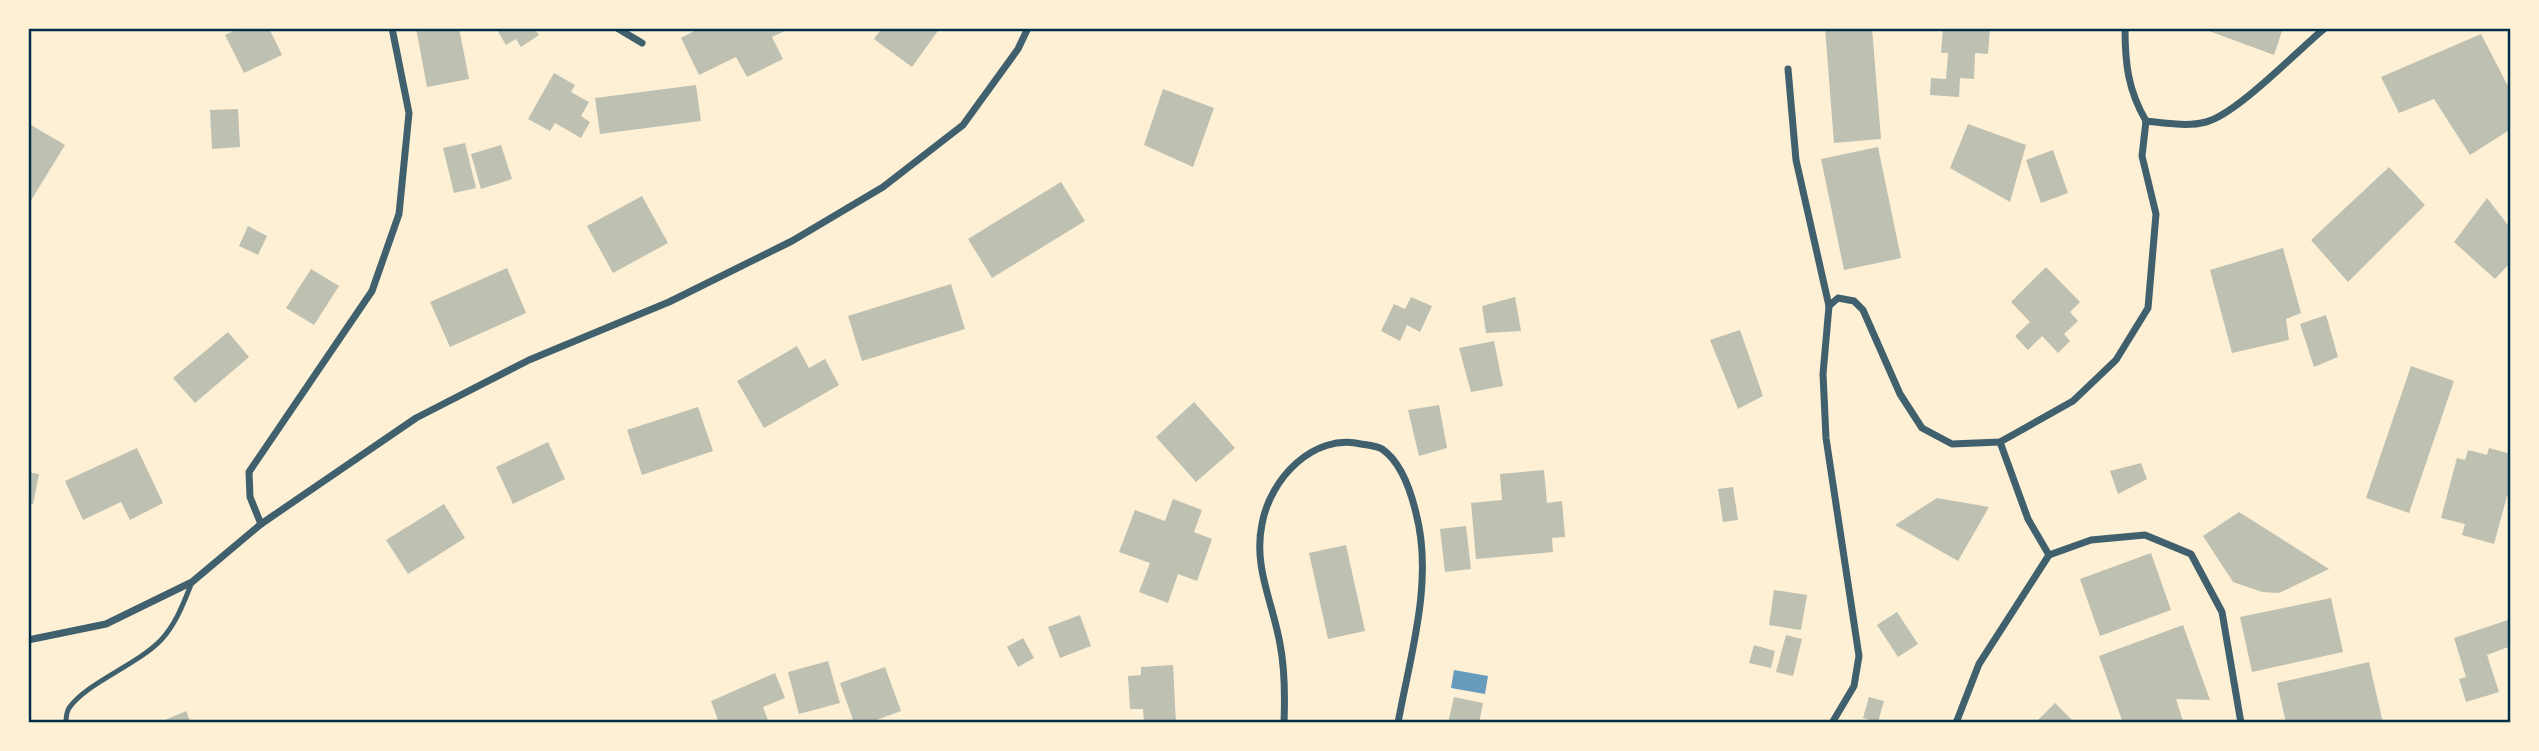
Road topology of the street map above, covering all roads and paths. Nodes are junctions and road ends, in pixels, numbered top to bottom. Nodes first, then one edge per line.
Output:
1 (391, 28) edge
2 (617, 28) edge
3 (1028, 28) edge
4 (2125, 28) edge
5 (2325, 28) edge
6 (642, 43) dead end
7 (1788, 69) dead end
8 (2146, 121) junction
9 (1829, 306) junction
10 (2000, 442) junction
11 (261, 524) junction
12 (2049, 555) junction
13 (192, 582) junction
14 (28, 640) edge
15 (66, 723) edge
16 (1283, 723) edge
17 (1398, 723) edge
18 (1832, 723) edge
19 (1956, 723) edge
20 (2241, 723) edge

1 - 11 street
2 - 6 street
3 - 11 street
4 - 8 street
5 - 8 street
7 - 9 street
8 - 10 street
9 - 10 street
9 - 18 street
10 - 12 street
11 - 13 street
12 - 19 street
12 - 20 street
13 - 14 street
13 - 15 lane
16 - 17 street

